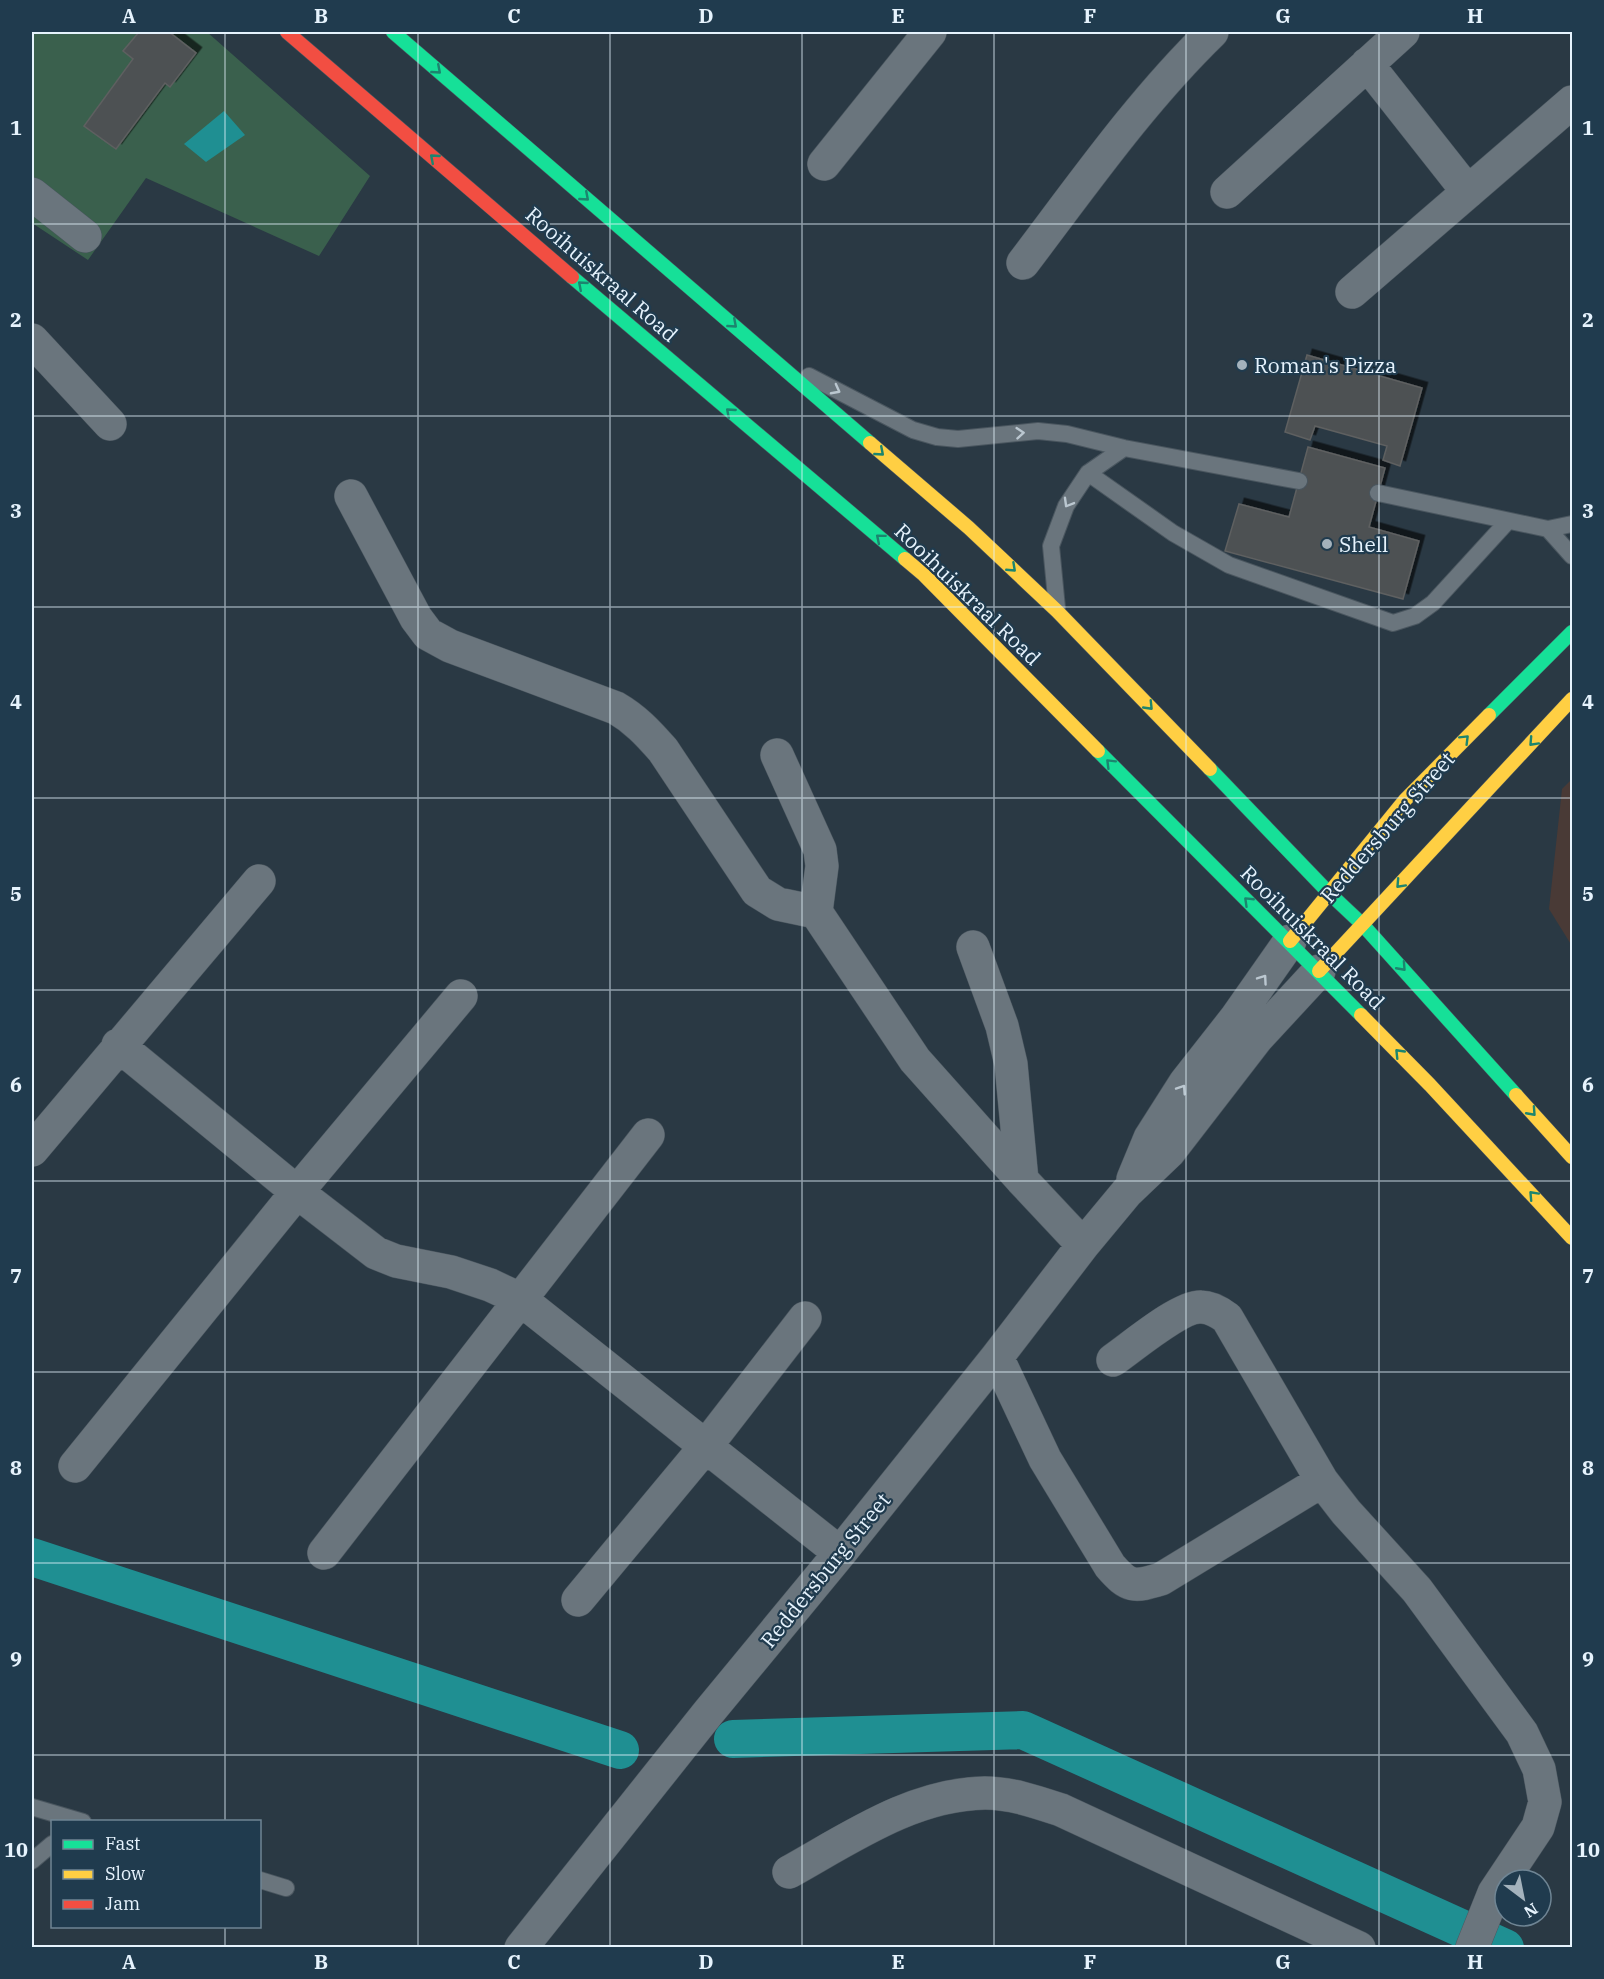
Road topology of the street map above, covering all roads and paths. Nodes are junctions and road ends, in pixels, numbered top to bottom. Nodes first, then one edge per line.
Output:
1 (287, 32) edge
2 (393, 32) edge
3 (930, 32) edge
4 (1212, 32) edge
5 (1403, 32) edge
6 (1367, 64) junction
7 (1572, 102) edge
8 (824, 164) dead end
9 (1227, 192) dead end
10 (1468, 192) junction
11 (32, 194) edge
12 (85, 236) dead end
13 (1023, 263) dead end
14 (1352, 292) dead end
15 (32, 340) edge
16 (766, 353) junction
17 (110, 424) dead end
18 (1124, 448) junction
19 (1088, 473) junction
20 (1299, 481) dead end
21 (1378, 494) dead end
22 (351, 496) dead end
23 (1508, 520) junction
24 (1572, 524) edge
25 (1548, 529) junction
26 (1572, 556) edge
27 (1057, 611) junction
28 (1572, 632) edge
29 (1572, 699) edge
30 (777, 755) dead end
31 (259, 881) dead end
32 (1329, 893) junction
33 (816, 912) junction
34 (1362, 924) junction
35 (1290, 941) junction
36 (973, 947) dead end
37 (1320, 971) junction
38 (461, 996) dead end
39 (118, 1045) junction
40 (648, 1135) dead end
41 (32, 1150) edge
42 (1572, 1157) edge
43 (1022, 1180) junction
44 (297, 1192) junction
45 (1127, 1192) junction
46 (1572, 1238) edge
47 (1083, 1245) junction
48 (520, 1299) junction
49 (805, 1318) dead end
50 (998, 1357) junction
51 (1113, 1360) dead end
52 (706, 1446) junction
53 (75, 1466) dead end
54 (1322, 1481) junction
55 (324, 1552) dead end
56 (840, 1553) junction
57 (578, 1600) dead end
58 (1559, 1803) edge
59 (32, 1807) edge
60 (78, 1820) edge
61 (51, 1845) edge
62 (32, 1861) edge
63 (789, 1872) dead end
64 (261, 1880) edge
65 (286, 1888) dead end
66 (521, 1947) edge
67 (1359, 1947) edge
68 (1472, 1947) edge

35 -> 1 main road, Rooihuiskraal Road
2 -> 16 main road, Rooihuiskraal Road
3 - 8 street
4 - 13 street
5 - 6 street
6 - 9 street
6 - 10 street
7 - 10 street
10 - 14 street
11 - 12 street
15 - 17 street
16 -> 18 lane
16 -> 27 main road, Rooihuiskraal Road
18 - 19 lane
18 - 20 lane
19 - 23 lane
19 -> 27 lane
21 - 23 lane
22 - 33 street
23 - 25 lane
24 - 25 lane
25 - 26 lane
27 -> 32 main road, Rooihuiskraal Road
32 -> 28 main road, Reddersburg Street
29 -> 34 main road, Reddersburg Street
30 - 33 street
31 - 39 street
32 - 34 main road, Rooihuiskraal Road
32 - 35 main road, Reddersburg Street
33 - 43 street
34 - 37 main road, Reddersburg Street
34 -> 42 main road, Rooihuiskraal Road
35 - 37 main road, Rooihuiskraal Road
45 -> 35 street, Reddersburg Street
36 - 43 street
37 - 45 street, Reddersburg Street
46 -> 37 main road, Rooihuiskraal Road
38 - 44 street
39 - 41 street
39 - 44 street
40 - 48 street
43 - 47 street
44 - 48 street
44 - 53 street
45 - 47 street, Reddersburg Street
47 - 50 street, Reddersburg Street
48 - 52 street
48 - 55 street
49 - 52 street
50 - 54 street
50 - 56 street, Reddersburg Street
51 - 54 street
52 - 56 street
52 - 57 street
54 - 58 street
56 - 66 street, Reddersburg Street
58 - 68 street
59 - 60 lane
61 - 62 lane
63 - 67 street
64 - 65 lane

